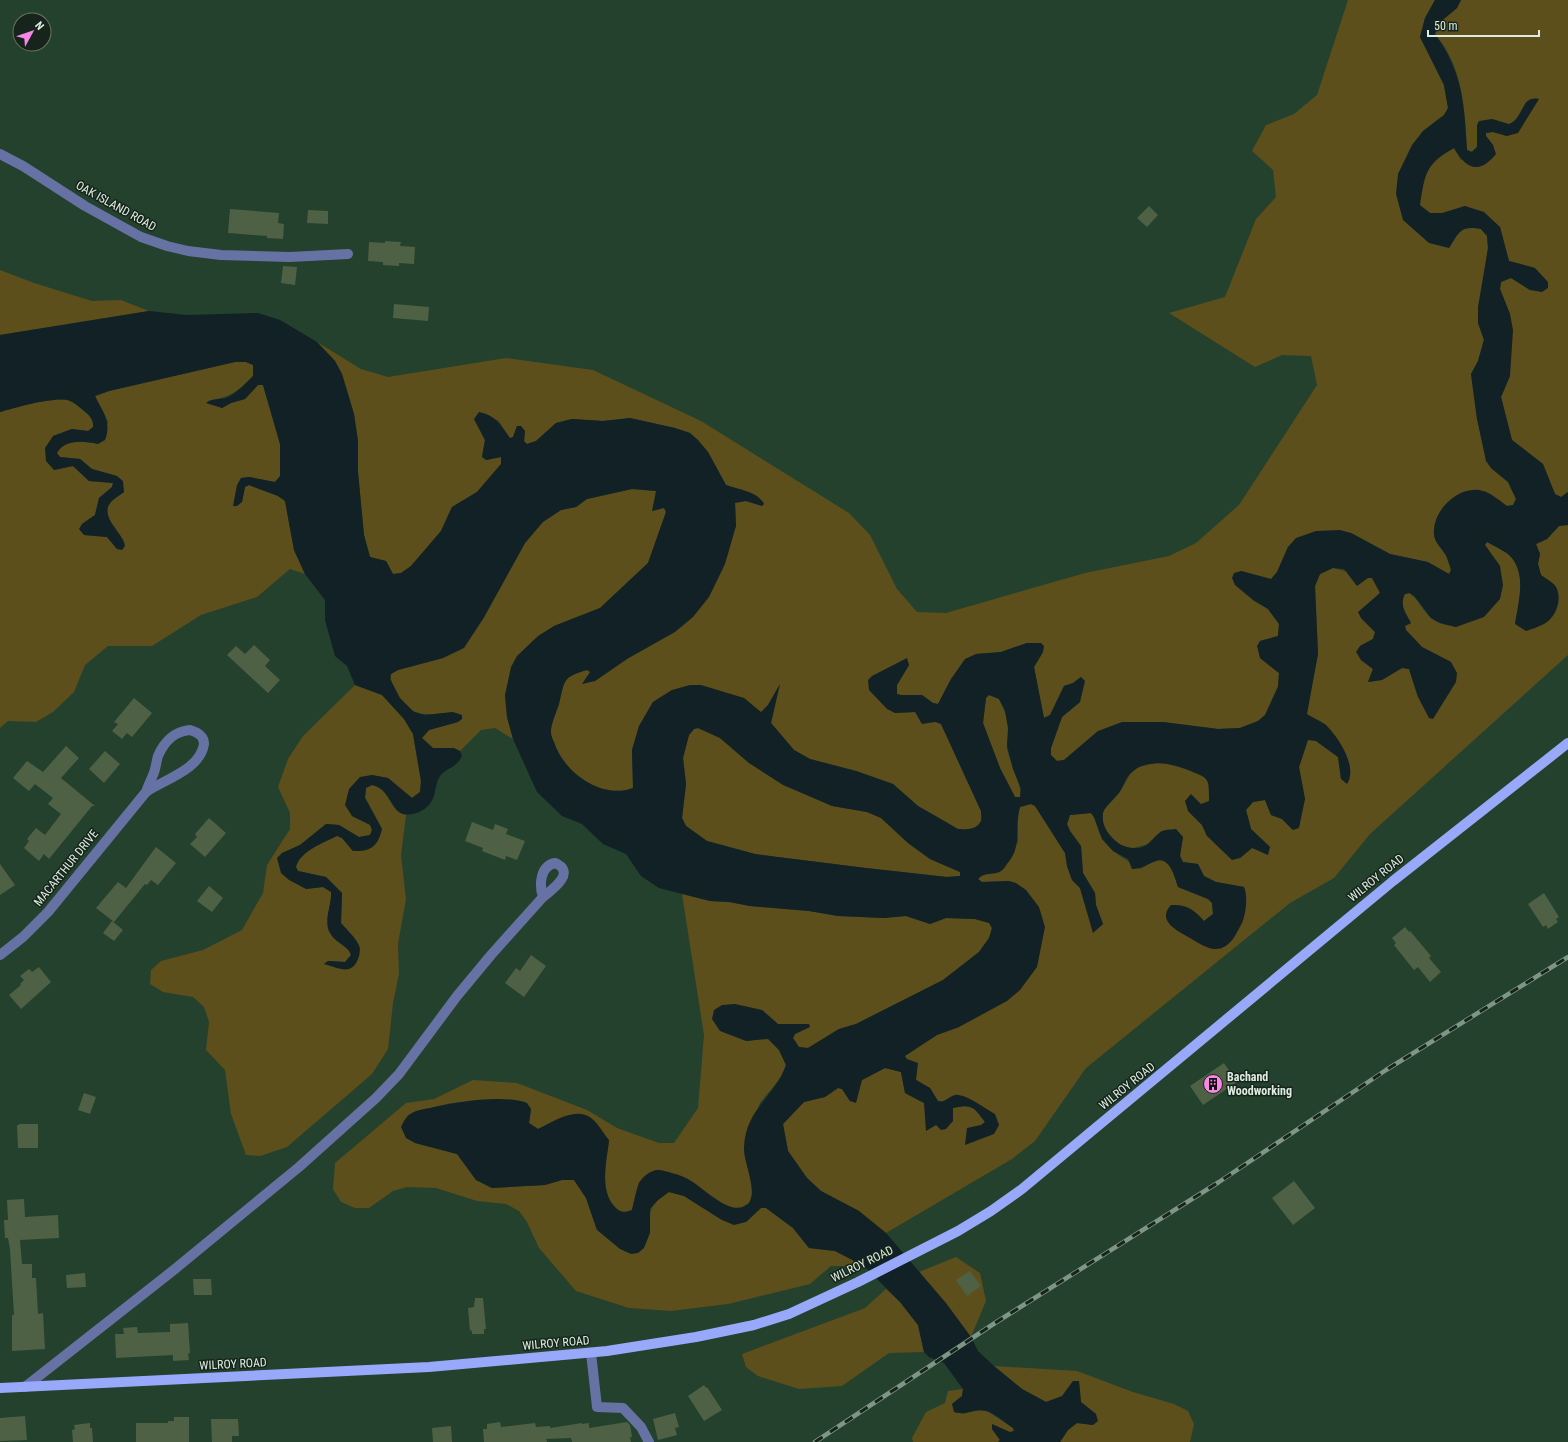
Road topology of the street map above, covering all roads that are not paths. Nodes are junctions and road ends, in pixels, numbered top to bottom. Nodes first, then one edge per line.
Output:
1 (0, 154) edge
2 (348, 254) dead end
3 (1568, 743) edge
4 (146, 792) junction
5 (543, 897) dead end
6 (0, 954) edge
7 (591, 1353) junction
8 (25, 1387) junction
9 (0, 1388) edge
10 (649, 1442) edge

1 - 2 street, OAK ISLAND ROAD
3 - 7 main road, WILROY ROAD
4 - 4 street, MACARTHUR DRIVE
4 - 6 street, MACARTHUR DRIVE
5 - 8 street
7 - 8 main road, WILROY ROAD
7 - 10 street
8 - 9 main road, WILROY ROAD

